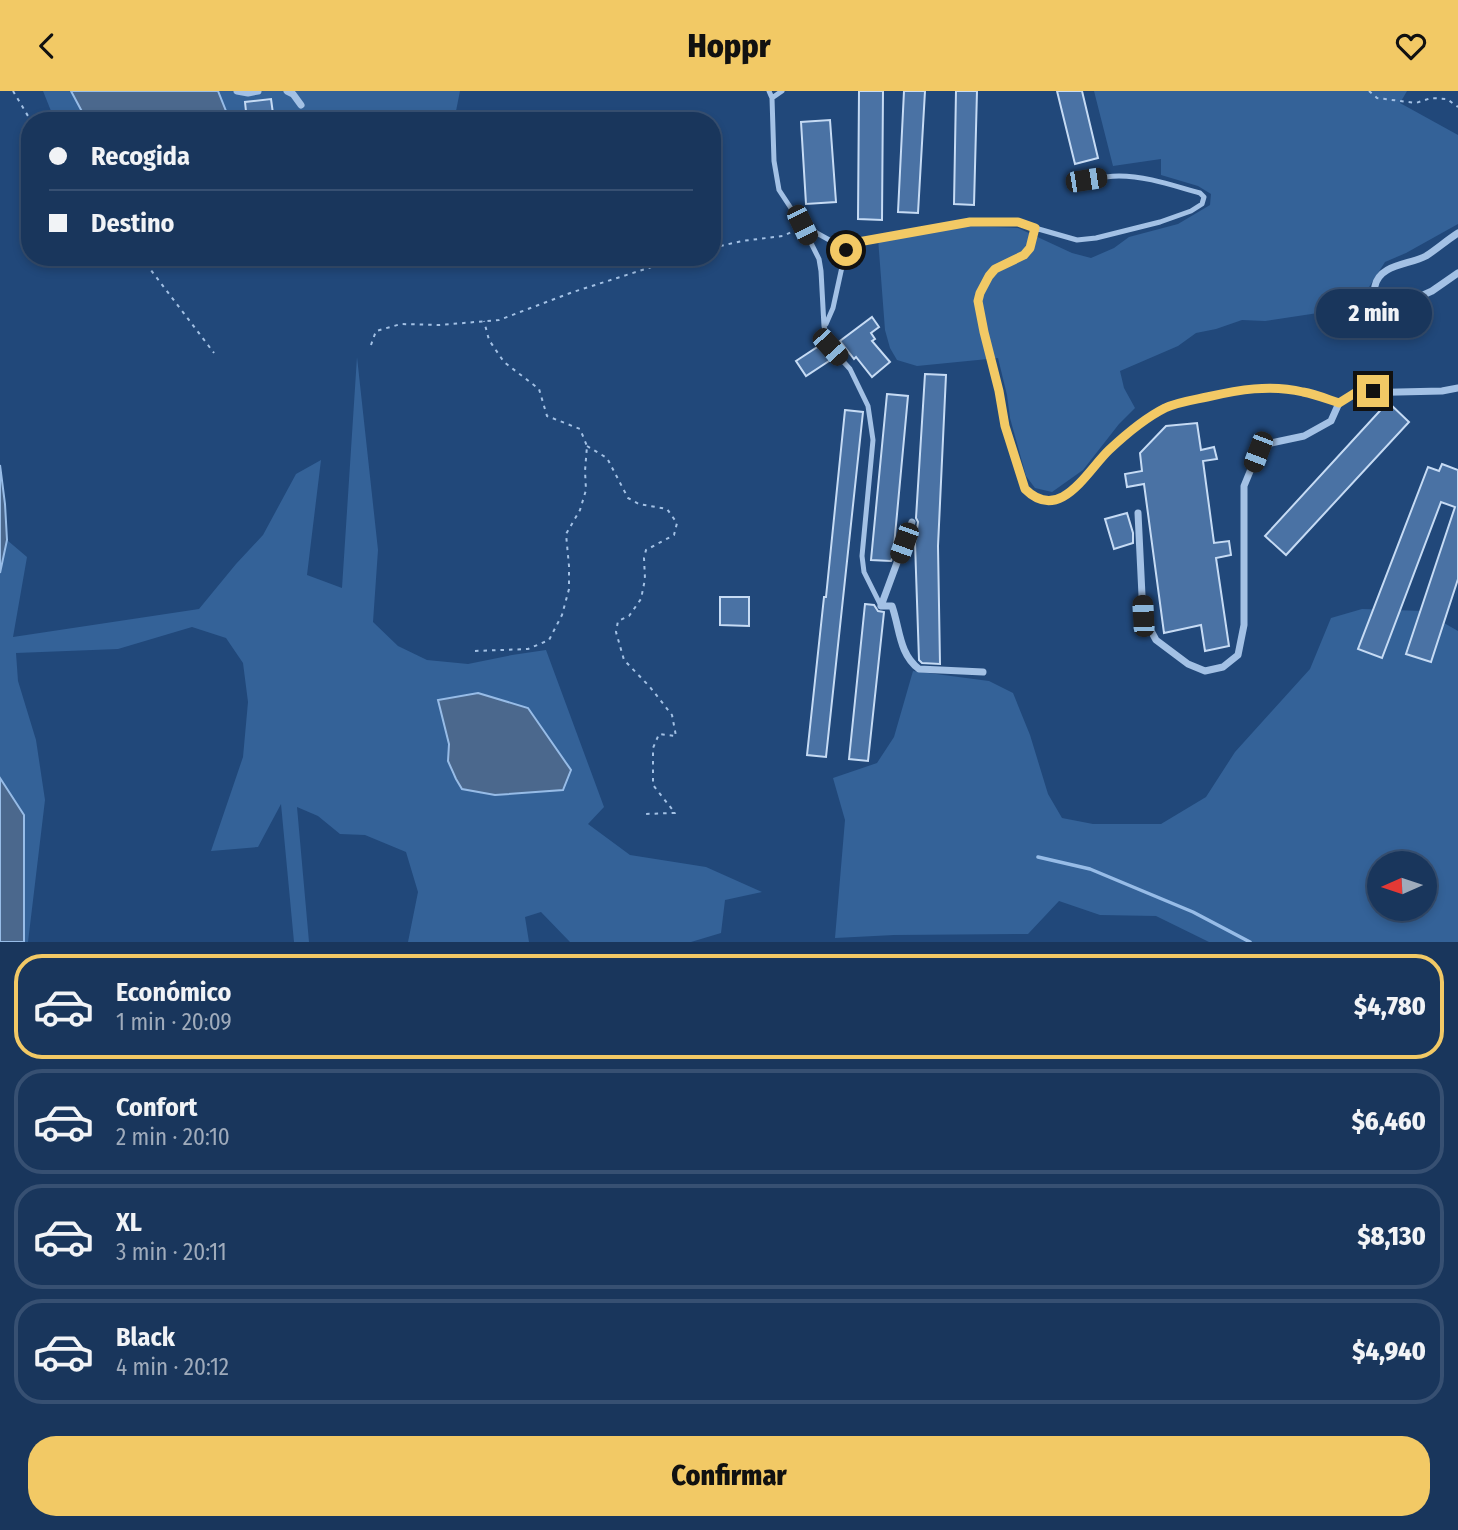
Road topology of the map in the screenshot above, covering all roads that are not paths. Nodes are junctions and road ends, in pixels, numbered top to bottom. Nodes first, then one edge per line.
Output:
1 (237, 91) edge
2 (258, 91) edge
3 (287, 91) edge
4 (769, 91) edge
5 (782, 91) edge
6 (772, 98) junction
7 (301, 105) dead end
8 (1086, 180) dead end
9 (802, 225) junction
10 (1035, 228) junction
11 (1458, 233) edge
12 (847, 244) junction
13 (1458, 273) edge
14 (824, 326) junction
15 (1458, 388) edge
16 (1339, 403) junction
17 (1138, 513) dead end
18 (912, 522) dead end
19 (881, 606) junction
20 (983, 672) dead end

1 - 2 street
3 - 7 street
4 - 6 lane
5 - 6 lane
6 - 9 lane
8 - 10 lane
9 - 12 lane
9 - 14 lane
10 - 12 lane
10 - 16 lane
11 - 13 street
12 - 14 lane
14 - 19 lane
15 - 16 street
16 - 17 street
18 - 19 street
19 - 20 street

